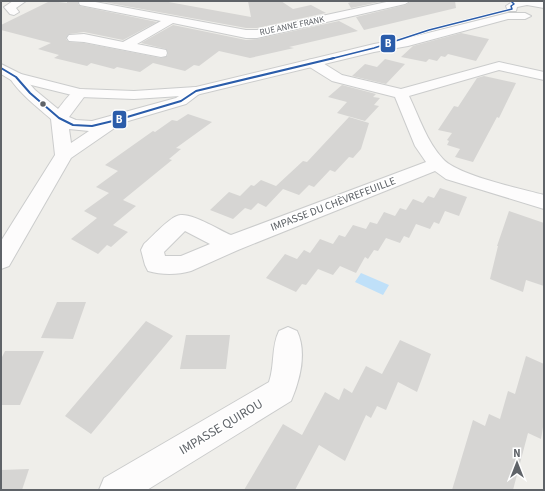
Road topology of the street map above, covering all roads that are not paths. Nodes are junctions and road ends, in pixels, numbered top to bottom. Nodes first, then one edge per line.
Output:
1 (21, 1) edge
2 (120, 1) edge
3 (405, 1) edge
4 (84, 3) dead end
5 (536, 3) edge
6 (512, 5) edge
7 (108, 7) junction
8 (14, 12) dead end
9 (525, 16) junction
10 (537, 18) dead end
11 (171, 20) junction
12 (73, 38) dead end
13 (126, 46) junction
14 (374, 48) junction
15 (161, 53) dead end
16 (313, 63) junction
17 (1, 68) edge
18 (544, 76) edge
19 (16, 77) junction
20 (196, 91) junction
21 (80, 93) junction
22 (401, 94) junction
23 (134, 95) junction
24 (59, 118) junction
25 (117, 120) junction
26 (64, 155) junction
27 (437, 164) junction
28 (544, 202) edge
29 (230, 244) dead end
30 (1, 260) edge
31 (288, 339) dead end
32 (116, 490) edge

1 - 8 street
2 - 7 street
3 - 11 street, RUE ANNE FRANK
4 - 7 street, RUE ANNE FRANK
5 - 6 street
6 - 9 street
6 - 14 street
7 - 11 street, RUE ANNE FRANK
9 - 10 street
9 - 14 street
11 - 13 street
12 - 13 street
13 - 15 street
14 - 16 street
16 - 20 street
16 - 22 street
17 - 19 street
18 - 22 street
19 - 21 street
19 - 24 street
20 - 23 street
20 - 25 street
21 - 23 street
21 - 24 street
22 - 27 street
23 - 25 street
24 - 25 street
24 - 26 street
25 - 26 street
26 - 30 street
27 - 28 street
27 - 29 street, IMPASSE DU CHÈVREFEUILLE
31 - 32 street, IMPASSE QUIROU

